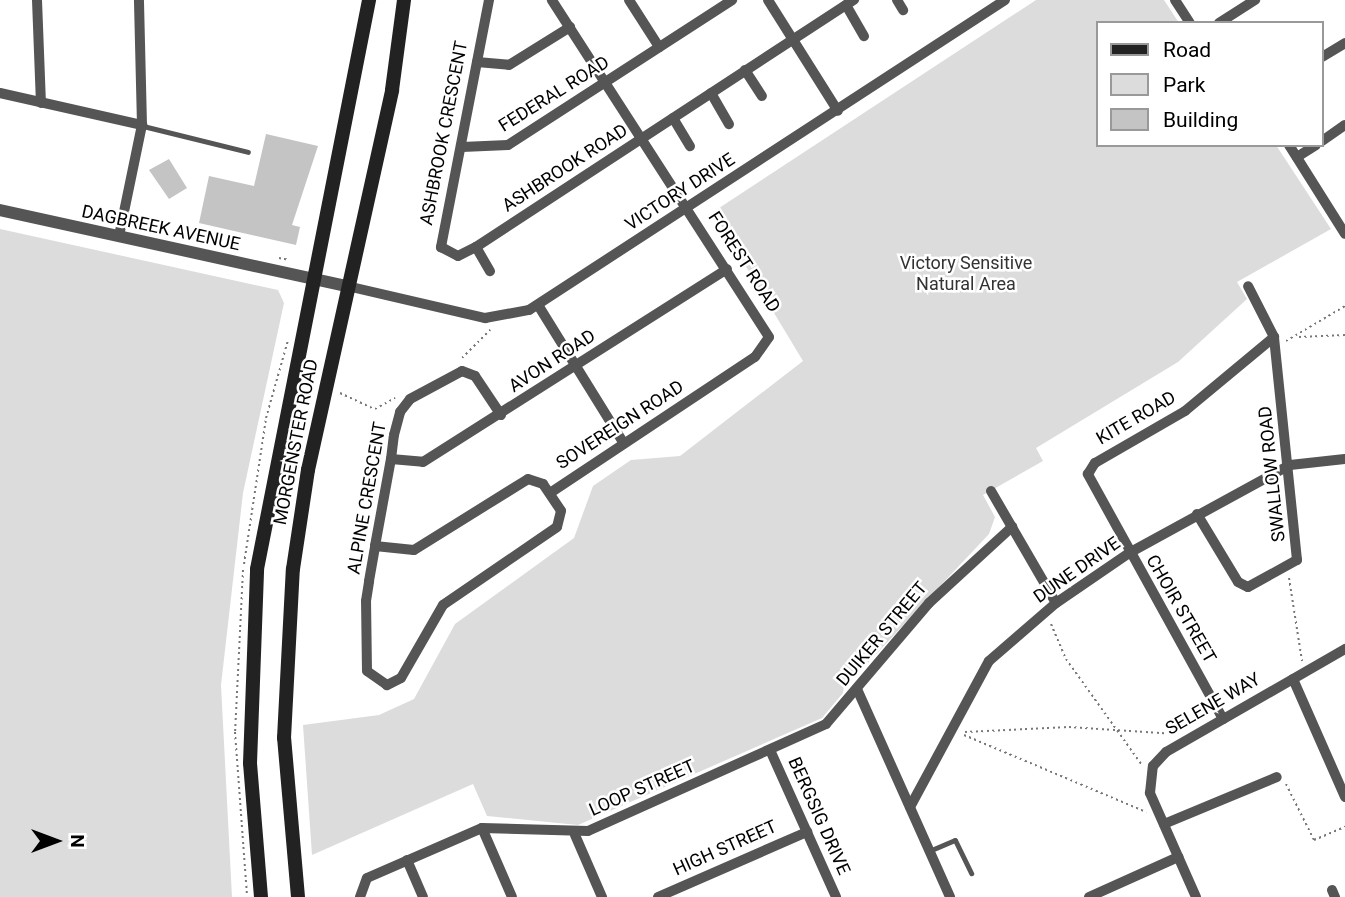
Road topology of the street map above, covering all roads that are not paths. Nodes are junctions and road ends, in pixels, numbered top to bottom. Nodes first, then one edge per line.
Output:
1 (37, 0) edge
2 (139, 0) edge
3 (369, 0) edge
4 (404, 0) edge
5 (489, 0) edge
6 (552, 0) edge
7 (629, 0) edge
8 (706, 0) edge
9 (732, 0) edge
10 (768, 0) edge
11 (1005, 0) edge
12 (1175, 0) edge
13 (1255, 0) edge
14 (850, 3) edge
15 (713, 12) junction
16 (1190, 21) edge
17 (1222, 21) edge
18 (570, 27) junction
19 (864, 36) dead end
20 (793, 40) junction
21 (1345, 43) edge
22 (659, 47) junction
23 (1324, 56) edge
24 (477, 62) junction
25 (745, 70) junction
26 (605, 83) junction
27 (0, 93) edge
28 (711, 93) junction
29 (762, 96) dead end
30 (41, 103) junction
31 (838, 111) junction
32 (673, 118) junction
33 (730, 124) dead end
34 (142, 125) junction
35 (1345, 125) edge
36 (641, 139) junction
37 (1324, 140) edge
38 (690, 146) dead end
39 (462, 147) junction
40 (1290, 147) edge
41 (1313, 147) edge
42 (248, 152) dead end
43 (1297, 157) junction
44 (687, 208) junction
45 (0, 210) edge
46 (1345, 234) edge
47 (120, 236) junction
48 (476, 247) junction
49 (727, 269) junction
50 (490, 271) dead end
51 (315, 279) junction
52 (347, 286) junction
53 (1248, 286) dead end
54 (538, 305) junction
55 (769, 337) joint
56 (1274, 341) junction
57 (575, 366) junction
58 (501, 415) junction
59 (623, 442) junction
60 (1345, 458) edge
61 (391, 459) junction
62 (1290, 465) junction
63 (991, 491) dead end
64 (550, 493) junction
65 (1197, 514) junction
66 (1012, 527) junction
67 (375, 546) junction
68 (1129, 553) junction
69 (1053, 606) junction
70 (1345, 649) edge
71 (1293, 679) junction
72 (376, 681) joint
73 (857, 689) junction
74 (1223, 719) junction
75 (770, 750) junction
76 (1277, 777) road end
77 (1345, 797) edge
78 (910, 807) junction
79 (1164, 824) junction
80 (482, 828) junction
81 (807, 832) junction
82 (575, 835) junction
83 (929, 851) junction
84 (1178, 857) junction
85 (407, 860) junction
86 (971, 873) dead end
87 (261, 897) edge
88 (298, 897) edge
89 (360, 897) edge
90 (423, 897) edge
91 (512, 897) edge
92 (602, 897) edge
93 (658, 897) edge
94 (836, 897) edge
95 (950, 897) edge
96 (1091, 897) edge
97 (1196, 897) edge

1 - 30 street
2 - 34 street
3 - 51 main road, MORGENSTER ROAD
4 - 52 main road, MORGENSTER ROAD
5 - 24 street, ASHBROOK CRESCENT
6 - 18 street, FOREST ROAD
7 - 22 street
8 - 15 street
9 - 15 street, FEDERAL ROAD
10 - 20 street
11 - 31 street, VICTORY DRIVE
12 - 16 street
13 - 17 street
14 - 19 street, ASHBROOK ROAD
14 - 20 street, ASHBROOK ROAD
15 - 22 street, FEDERAL ROAD
18 - 24 street
18 - 26 street, FOREST ROAD
20 - 25 street, ASHBROOK ROAD
20 - 31 street
21 - 23 street
22 - 26 street, FEDERAL ROAD
24 - 39 street, ASHBROOK CRESCENT
25 - 28 street, ASHBROOK ROAD
25 - 29 street
26 - 36 street, FOREST ROAD
26 - 39 street, FEDERAL ROAD
27 - 30 street
28 - 32 street, ASHBROOK ROAD
28 - 33 street
30 - 34 street
31 - 44 street, VICTORY DRIVE
32 - 36 street, ASHBROOK ROAD
32 - 38 street
34 - 42 lane
34 - 47 street
35 - 37 street
36 - 44 street, FOREST ROAD
36 - 48 street, ASHBROOK ROAD
39 - 48 street, ASHBROOK CRESCENT
40 - 43 street
41 - 43 street
43 - 46 street
44 - 49 street, FOREST ROAD
44 - 54 street, VICTORY DRIVE
45 - 47 street, DAGBREEK AVENUE
47 - 51 street, DAGBREEK AVENUE
48 - 50 street
49 - 55 street, FOREST ROAD
49 - 57 street, AVON ROAD
51 - 52 street, DAGBREEK AVENUE
51 - 87 main road, MORGENSTER ROAD
52 - 54 street, VICTORY DRIVE
52 - 88 main road, MORGENSTER ROAD
53 - 56 street, SWALLOW ROAD
54 - 57 street
55 - 59 street, SOVEREIGN ROAD
56 - 62 street, SWALLOW ROAD
56 - 68 street, KITE ROAD
57 - 58 street, AVON ROAD
57 - 59 street
58 - 61 street, AVON ROAD
58 - 61 street, ALPINE CRESCENT
59 - 64 street, SOVEREIGN ROAD
60 - 62 street, DUNE DRIVE
61 - 67 street, ALPINE CRESCENT
62 - 65 street, DUNE DRIVE
62 - 65 street, SWALLOW ROAD
63 - 66 street
64 - 67 street
64 - 72 street, SOVEREIGN ROAD
65 - 68 street, DUNE DRIVE
66 - 69 street
66 - 73 street, DUIKER STREET
67 - 72 street, ALPINE CRESCENT
68 - 69 street, DUNE DRIVE
68 - 74 street, CHOIR STREET
69 - 78 street, DUNE DRIVE
70 - 71 street, SELENE WAY
71 - 74 street, SELENE WAY
71 - 77 street
73 - 75 street, DUIKER STREET
73 - 78 street
74 - 79 street, SELENE WAY
75 - 81 street, BERGSIG DRIVE
75 - 82 street, LOOP STREET
76 - 79 street
78 - 83 street
79 - 84 street
80 - 82 street, LOOP STREET
80 - 85 street, LOOP STREET
80 - 91 street
81 - 93 street, HIGH STREET
81 - 94 street, BERGSIG DRIVE
82 - 92 street
83 - 86 lane
83 - 95 street
84 - 96 street
84 - 97 street
85 - 89 street, LOOP STREET
85 - 90 street

